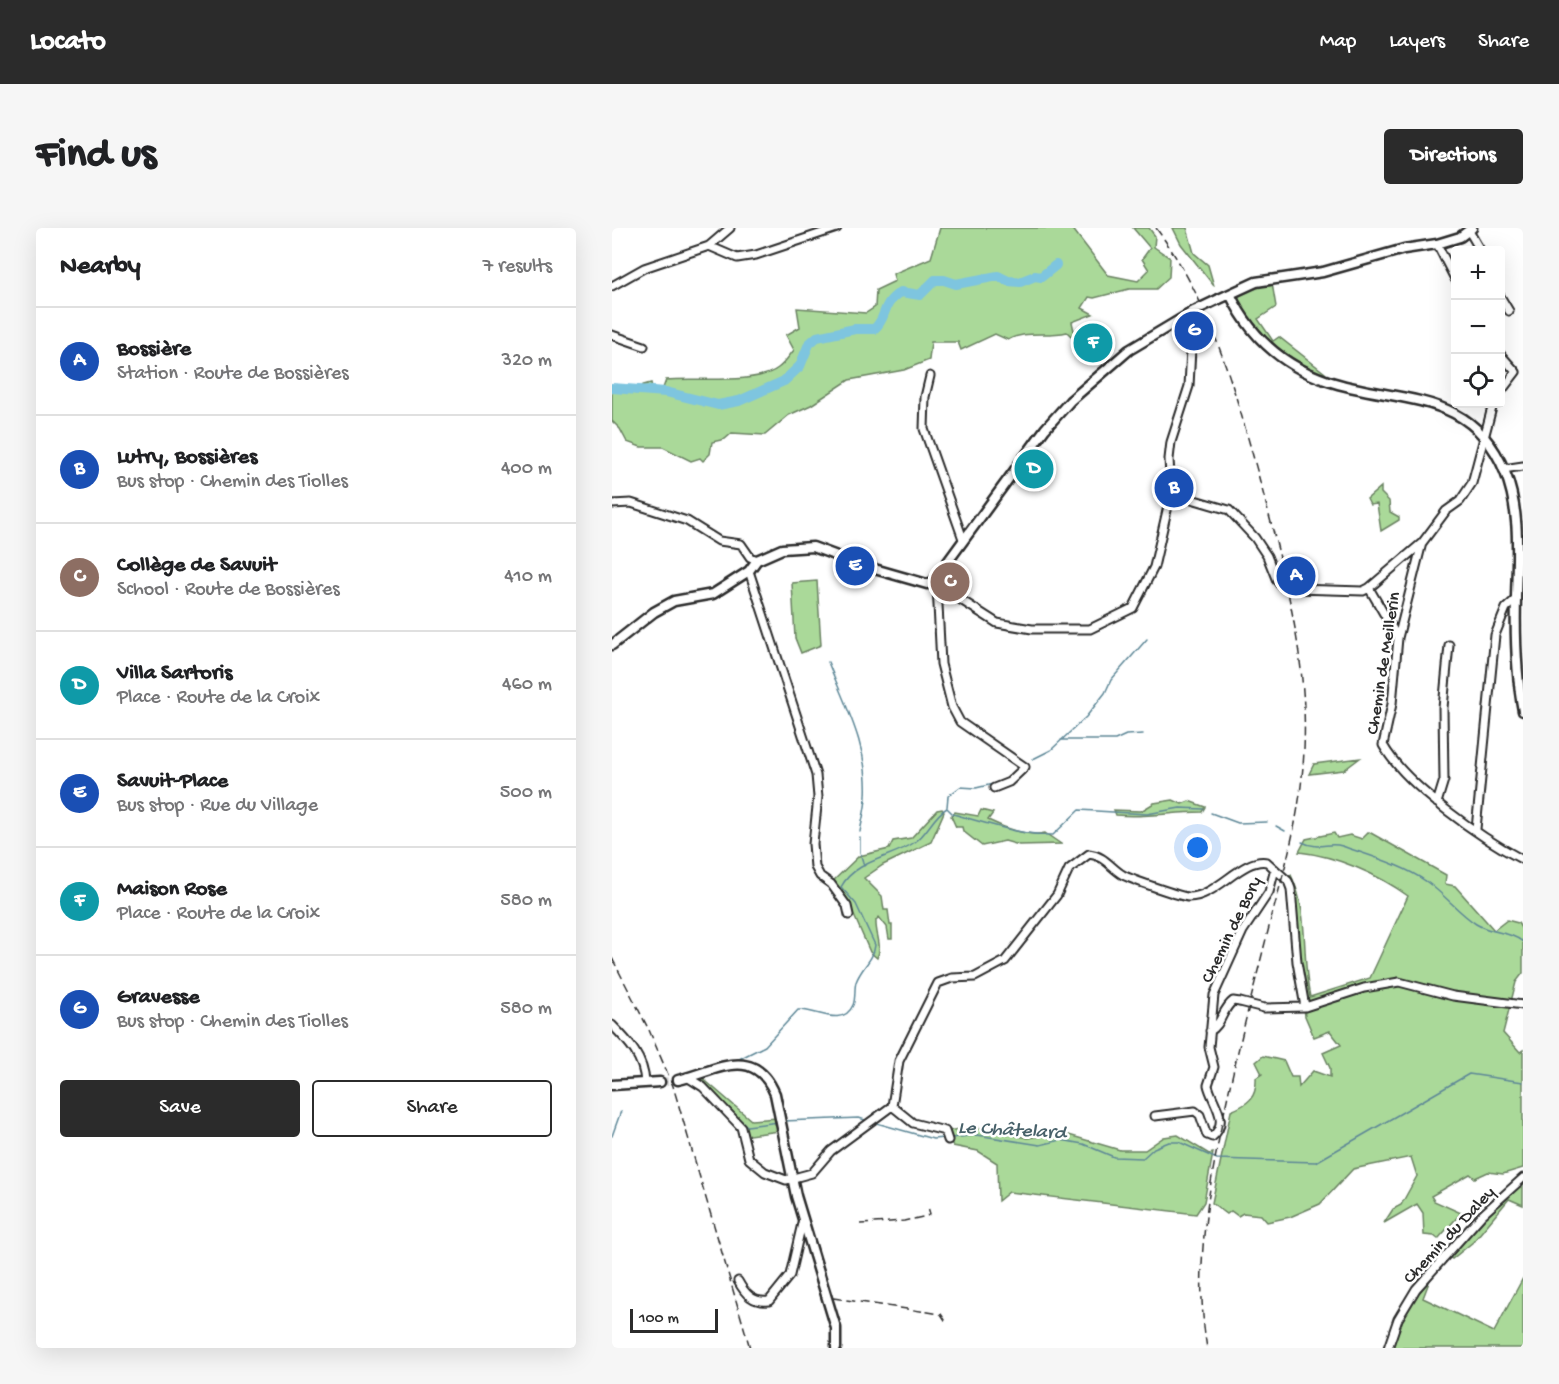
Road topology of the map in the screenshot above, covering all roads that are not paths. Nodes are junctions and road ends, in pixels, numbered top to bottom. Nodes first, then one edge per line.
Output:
1 (730, 228) edge
2 (837, 228) edge
3 (819, 230) edge
4 (1471, 230) edge
5 (1437, 244) junction
6 (709, 246) junction
7 (1478, 246) edge
8 (1451, 271) edge
9 (612, 286) edge
10 (1230, 294) junction
11 (1503, 300) edge
12 (1194, 311) junction
13 (1509, 311) dead end
14 (612, 335) edge
15 (644, 346) dead end
16 (1505, 360) edge
17 (930, 376) dead end
18 (1505, 386) edge
19 (1492, 408) edge
20 (1484, 439) junction
21 (1523, 466) edge
22 (1503, 469) junction
23 (1172, 493) junction
24 (612, 504) edge
25 (963, 539) junction
26 (1422, 543) junction
27 (757, 560) junction
28 (749, 572) junction
29 (935, 584) junction
30 (1283, 587) dead end
31 (1369, 588) junction
32 (1296, 589) dead end
33 (1516, 599) junction
34 (1398, 638) junction
35 (612, 645) edge
36 (1449, 645) dead end
37 (1523, 711) edge
38 (994, 788) dead end
39 (1437, 803) junction
40 (1476, 829) junction
41 (1523, 860) edge
42 (1273, 867) junction
43 (849, 915) dead end
44 (1523, 1005) edge
45 (1305, 1007) junction
46 (612, 1025) edge
47 (1210, 1031) junction
48 (687, 1077) junction
49 (678, 1080) tunnel mouth
50 (660, 1082) tunnel mouth
51 (645, 1083) junction
52 (612, 1085) edge
53 (892, 1106) junction
54 (1155, 1116) dead end
55 (947, 1135) dead end
56 (1523, 1178) edge
57 (792, 1179) junction
58 (802, 1219) junction
59 (738, 1281) dead end
60 (836, 1348) edge
61 (1388, 1348) edge

1 - 6 street
2 - 3 street
3 - 6 street
4 - 5 street
4 - 7 street
5 - 8 street
5 - 10 street
6 - 9 street
10 - 12 street, bridge
10 - 20 street
11 - 13 street
12 - 23 street
12 - 25 street
14 - 15 street
16 - 18 street
17 - 25 street
19 - 20 street
20 - 22 street
20 - 26 street
21 - 22 street
22 - 33 street
23 - 29 street
23 - 30 street
24 - 27 street
25 - 29 street
26 - 31 street
26 - 34 street, Chemin de Meillerin
27 - 28 street
27 - 29 street
28 - 35 street
28 - 43 street
29 - 38 street
31 - 32 street
31 - 34 street
33 - 37 street
33 - 40 street
34 - 39 street, Chemin de Meillerin
36 - 39 street
39 - 40 street
40 - 41 street
42 - 45 street
42 - 47 street, Chemin de Bory
42 - 53 street
44 - 45 street
45 - 47 street, bridge
46 - 51 street
47 - 54 street, Chemin de Bory
48 - 49 street
48 - 57 street
48 - 57 street
50 - 51 street
51 - 52 street
53 - 55 street
53 - 57 street
56 - 61 street, Chemin du Daley
57 - 58 street
58 - 59 street
58 - 60 street

